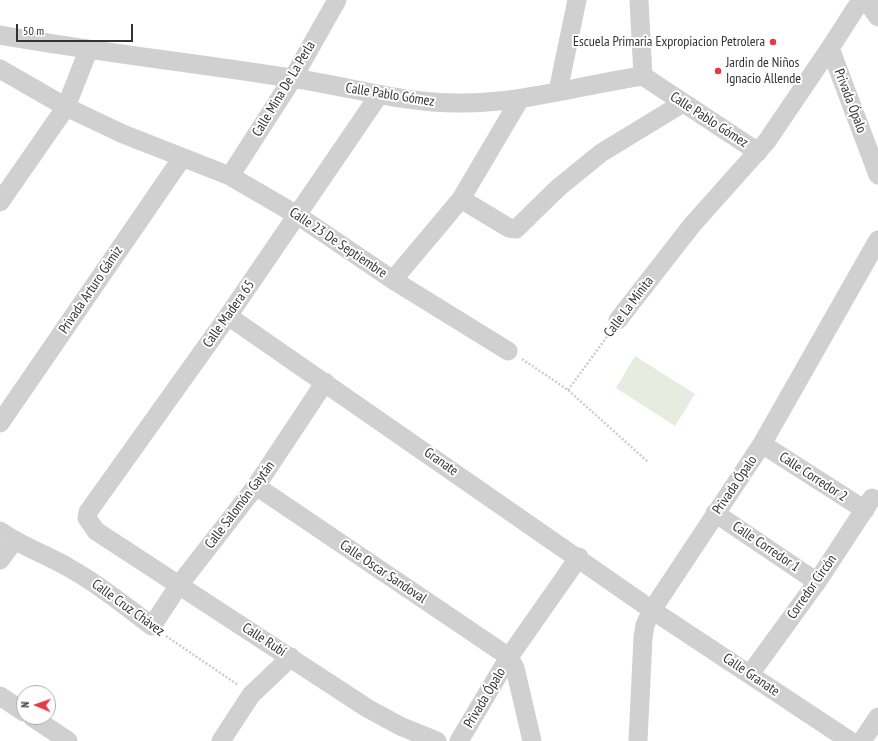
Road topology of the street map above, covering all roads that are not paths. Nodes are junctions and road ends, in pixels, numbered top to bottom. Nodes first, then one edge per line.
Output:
1 (337, 0) edge
2 (577, 0) edge
3 (639, 0) edge
4 (861, 0) edge
5 (866, 0) edge
6 (878, 17) edge
7 (0, 36) edge
8 (830, 48) junction
9 (88, 50) junction
10 (0, 69) edge
11 (643, 76) junction
12 (293, 78) junction
13 (558, 91) junction
14 (379, 95) junction
15 (520, 99) junction
16 (683, 103) junction
17 (66, 107) junction
18 (758, 152) junction
19 (182, 158) junction
20 (878, 175) edge
21 (230, 176) junction
22 (462, 199) junction
23 (0, 202) edge
24 (297, 215) junction
25 (878, 240) edge
26 (393, 280) junction
27 (228, 316) junction
28 (618, 320) road end
29 (508, 351) road end
30 (325, 382) junction
31 (0, 423) edge
32 (762, 444) junction
33 (256, 486) junction
34 (868, 504) joint
35 (716, 513) junction
36 (96, 531) joint
37 (7, 536) edge
38 (579, 557) junction
39 (0, 560) edge
40 (817, 582) junction
41 (179, 585) junction
42 (652, 610) junction
43 (152, 626) joint
44 (291, 657) junction
45 (509, 657) junction
46 (750, 674) junction
47 (0, 696) edge
48 (16, 707) edge
49 (878, 717) edge
50 (44, 725) edge
51 (68, 741) edge
52 (221, 741) edge
53 (437, 741) edge
54 (459, 741) edge
55 (532, 741) edge
56 (638, 741) edge
57 (850, 741) edge
58 (862, 741) edge

1 - 12 street, Calle Mina De La Perla
2 - 13 street
3 - 11 street
4 - 8 street
5 - 6 street
7 - 9 street, Calle Pablo Gómez
8 - 18 street
8 - 20 street, Privada Ópalo
9 - 12 street, Calle Pablo Gómez
9 - 17 street
10 - 17 street, Calle 23 De Septiembre
11 - 13 street, Calle Pablo Gómez
11 - 16 street, Calle Pablo Gómez
12 - 14 street, Calle Pablo Gómez
12 - 21 street, Calle Mina De La Perla
13 - 15 street, Calle Pablo Gómez
14 - 15 street, Calle Pablo Gómez
14 - 24 street, Calle Madera 65
15 - 22 street
16 - 18 street, Calle Pablo Gómez
16 - 22 street
17 - 19 street, Calle 23 De Septiembre
17 - 23 street
18 - 28 street, Calle La Minita
19 - 21 street, Calle 23 De Septiembre
19 - 31 street, Privada Arturo Gámiz
21 - 24 street, Calle 23 De Septiembre
22 - 26 street
24 - 26 street, Calle 23 De Septiembre
24 - 27 street, Calle Madera 65
25 - 32 street, Privada Ópalo
26 - 29 street, Calle 23 De Septiembre
27 - 30 street, Granate
27 - 36 street, Calle Madera 65
30 - 33 street, Calle Salomón Gaytán
30 - 38 street, Granate
32 - 34 street, Calle Corredor 2
32 - 35 street, Privada Ópalo
33 - 41 street, Calle Salomón Gaytán
33 - 45 street, Calle Oscar Sandoval
34 - 40 street, Corredor Circón
35 - 40 street, Calle Corredor 1
35 - 42 street, Privada Ópalo
36 - 41 street, Calle Rubí
37 - 39 street
37 - 43 street, Calle Cruz Chávez
38 - 42 street, Granate
38 - 45 street, Privada Ópalo
40 - 46 street, Corredor Circón
41 - 43 street, Calle Salomón Gaytán
41 - 44 street, Calle Rubí
42 - 46 street, Calle Granate
42 - 56 street, Privada Ópalo
44 - 52 street
44 - 53 street, Calle Rubí
45 - 54 street, Privada Ópalo
45 - 55 street
46 - 57 street, Calle Granate
47 - 48 street
49 - 58 street
50 - 51 street

